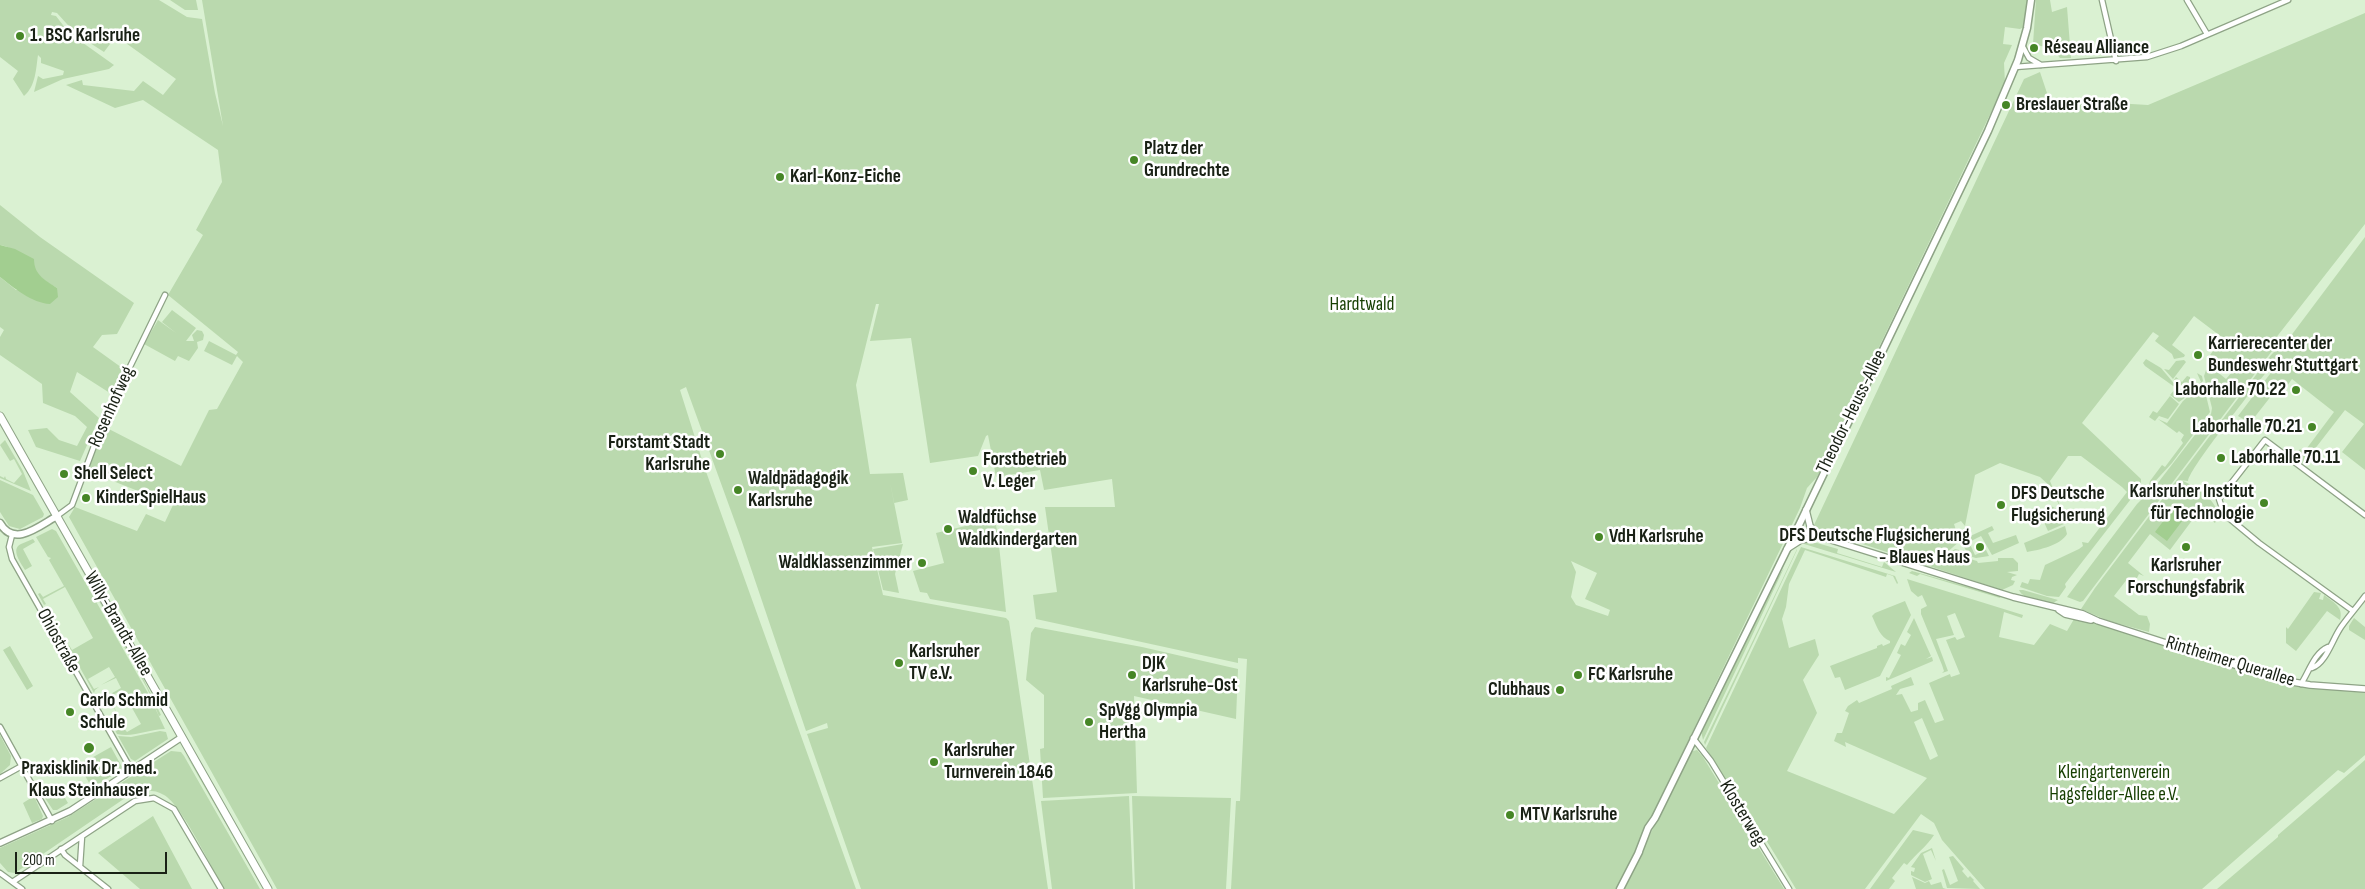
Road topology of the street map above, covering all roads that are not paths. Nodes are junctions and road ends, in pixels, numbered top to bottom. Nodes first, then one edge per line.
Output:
1 (2031, 0) edge
2 (2102, 0) edge
3 (2187, 0) edge
4 (2288, 0) edge
5 (2207, 34) junction
6 (2022, 46) junction
7 (2116, 61) junction
8 (2040, 65) junction
9 (2015, 67) junction
10 (165, 295) dead end
11 (0, 416) edge
12 (1806, 510) junction
13 (2365, 515) edge
14 (57, 516) junction
15 (0, 524) edge
16 (1796, 529) junction
17 (12, 535) junction
18 (1819, 537) junction
19 (1786, 550) junction
20 (2365, 596) edge
21 (2353, 611) junction
22 (2301, 684) junction
23 (2365, 689) edge
24 (0, 727) edge
25 (182, 737) junction
26 (1693, 738) junction
27 (20, 767) junction
28 (132, 771) junction
29 (0, 778) edge
30 (52, 821) junction
31 (82, 836) junction
32 (0, 844) edge
33 (61, 849) junction
34 (80, 866) junction
35 (0, 872) edge
36 (14, 881) junction
37 (22, 889) edge
38 (108, 889) edge
39 (221, 889) edge
40 (268, 889) edge
41 (1620, 889) edge
42 (1789, 889) edge

1 - 6 main road, Theodor-Heuss-Allee
2 - 7 street
3 - 5 street
4 - 5 street
5 - 7 street
6 - 8 street
6 - 9 main road, Theodor-Heuss-Allee
7 - 8 street
8 - 9 street
9 - 12 main road, Theodor-Heuss-Allee
10 - 14 street, Rosenhofweg
11 - 14 main road, Willy-Brandt-Allee
12 - 16 main road, Theodor-Heuss-Allee
12 - 18 street
13 - 21 street
14 - 17 main road
14 - 25 main road, Willy-Brandt-Allee
15 - 17 main road
16 - 18 street, Rintheimer Querallee
16 - 19 main road, Theodor-Heuss-Allee
17 - 28 street, Ohiostraße
18 - 19 street
18 - 22 street, Rintheimer Querallee
19 - 26 main road, Theodor-Heuss-Allee
20 - 21 street
21 - 22 street
22 - 23 street, Rintheimer Querallee
24 - 27 street
25 - 28 street
25 - 40 main road, Willy-Brandt-Allee
26 - 41 main road, Theodor-Heuss-Allee
26 - 42 street, Klosterweg
27 - 29 street
27 - 30 street
28 - 30 street
30 - 32 street
31 - 33 street
31 - 34 street
31 - 39 street
33 - 34 street
33 - 36 street
34 - 38 street
35 - 36 street
36 - 37 street

